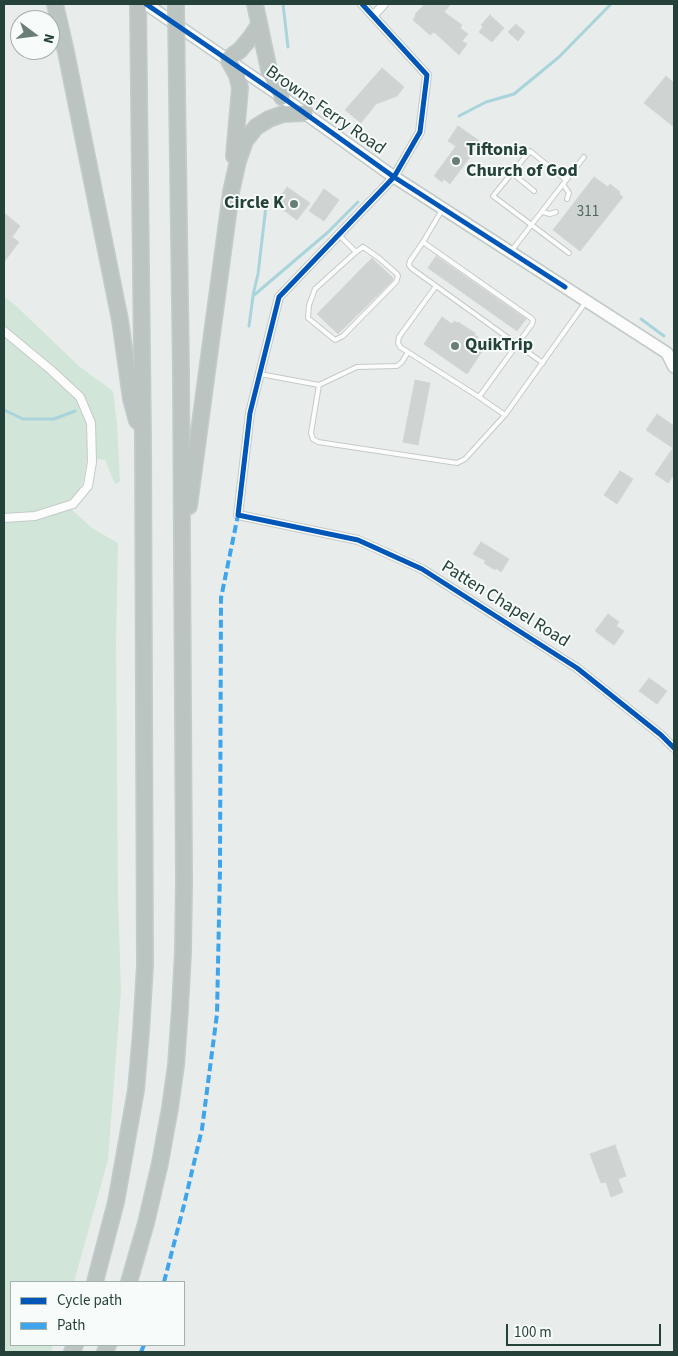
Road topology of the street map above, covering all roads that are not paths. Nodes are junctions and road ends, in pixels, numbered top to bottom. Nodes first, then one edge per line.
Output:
1 (138, 4) edge
2 (146, 4) edge
3 (176, 4) edge
4 (255, 4) edge
5 (362, 4) edge
6 (384, 4) edge
7 (56, 5) edge
8 (373, 16) junction
9 (259, 25) junction
10 (228, 59) junction
11 (282, 96) junction
12 (305, 113) junction
13 (584, 157) dead end
14 (512, 173) junction
15 (394, 177) junction
16 (564, 182) junction
17 (534, 190) dead end
18 (231, 192) junction
19 (567, 199) dead end
20 (444, 208) junction
21 (542, 212) junction
22 (556, 212) dead end
23 (532, 224) junction
24 (339, 235) junction
25 (423, 242) junction
26 (356, 252) junction
27 (510, 252) junction
28 (569, 253) dead end
29 (436, 286) junction
30 (587, 302) junction
31 (4, 331) edge
32 (517, 344) junction
33 (408, 352) junction
34 (543, 363) junction
35 (674, 367) edge
36 (260, 374) junction
37 (319, 385) junction
38 (479, 397) junction
39 (505, 414) junction
40 (143, 442) junction
41 (4, 518) edge
42 (182, 562) junction
43 (674, 748) edge
44 (95, 1281) edge
45 (129, 1281) edge

1 - 40 highway
2 - 10 street, Browns Ferry Road
3 - 42 highway, bridge
4 - 9 highway
5 - 8 street, Patten Chapel Road
6 - 8 street
7 - 40 highway
8 - 15 street, Patten Chapel Road
9 - 10 highway
9 - 11 highway
10 - 11 street, Browns Ferry Road
10 - 18 highway
11 - 12 street, Browns Ferry Road
12 - 15 street, Browns Ferry Road
12 - 18 highway
13 - 16 lane
14 - 16 lane
14 - 17 lane
14 - 23 lane
15 - 20 street, Browns Ferry Road
15 - 24 street, Patten Chapel Road
16 - 19 lane
16 - 21 lane
18 - 42 highway
20 - 25 lane
20 - 27 street, Browns Ferry Road
21 - 22 lane
21 - 23 lane
23 - 27 lane
23 - 28 lane
24 - 26 lane
24 - 36 street, Patten Chapel Road
25 - 29 lane
25 - 32 lane
26 - 26 lane
27 - 30 street, Browns Ferry Road
29 - 32 lane
29 - 33 lane
30 - 34 lane
30 - 35 street, Browns Ferry Road
31 - 41 street
32 - 34 lane
32 - 38 lane
33 - 37 lane
33 - 38 lane
34 - 39 lane
36 - 37 lane
36 - 43 street, Patten Chapel Road
37 - 39 lane
38 - 39 lane
40 - 44 highway
42 - 45 highway

